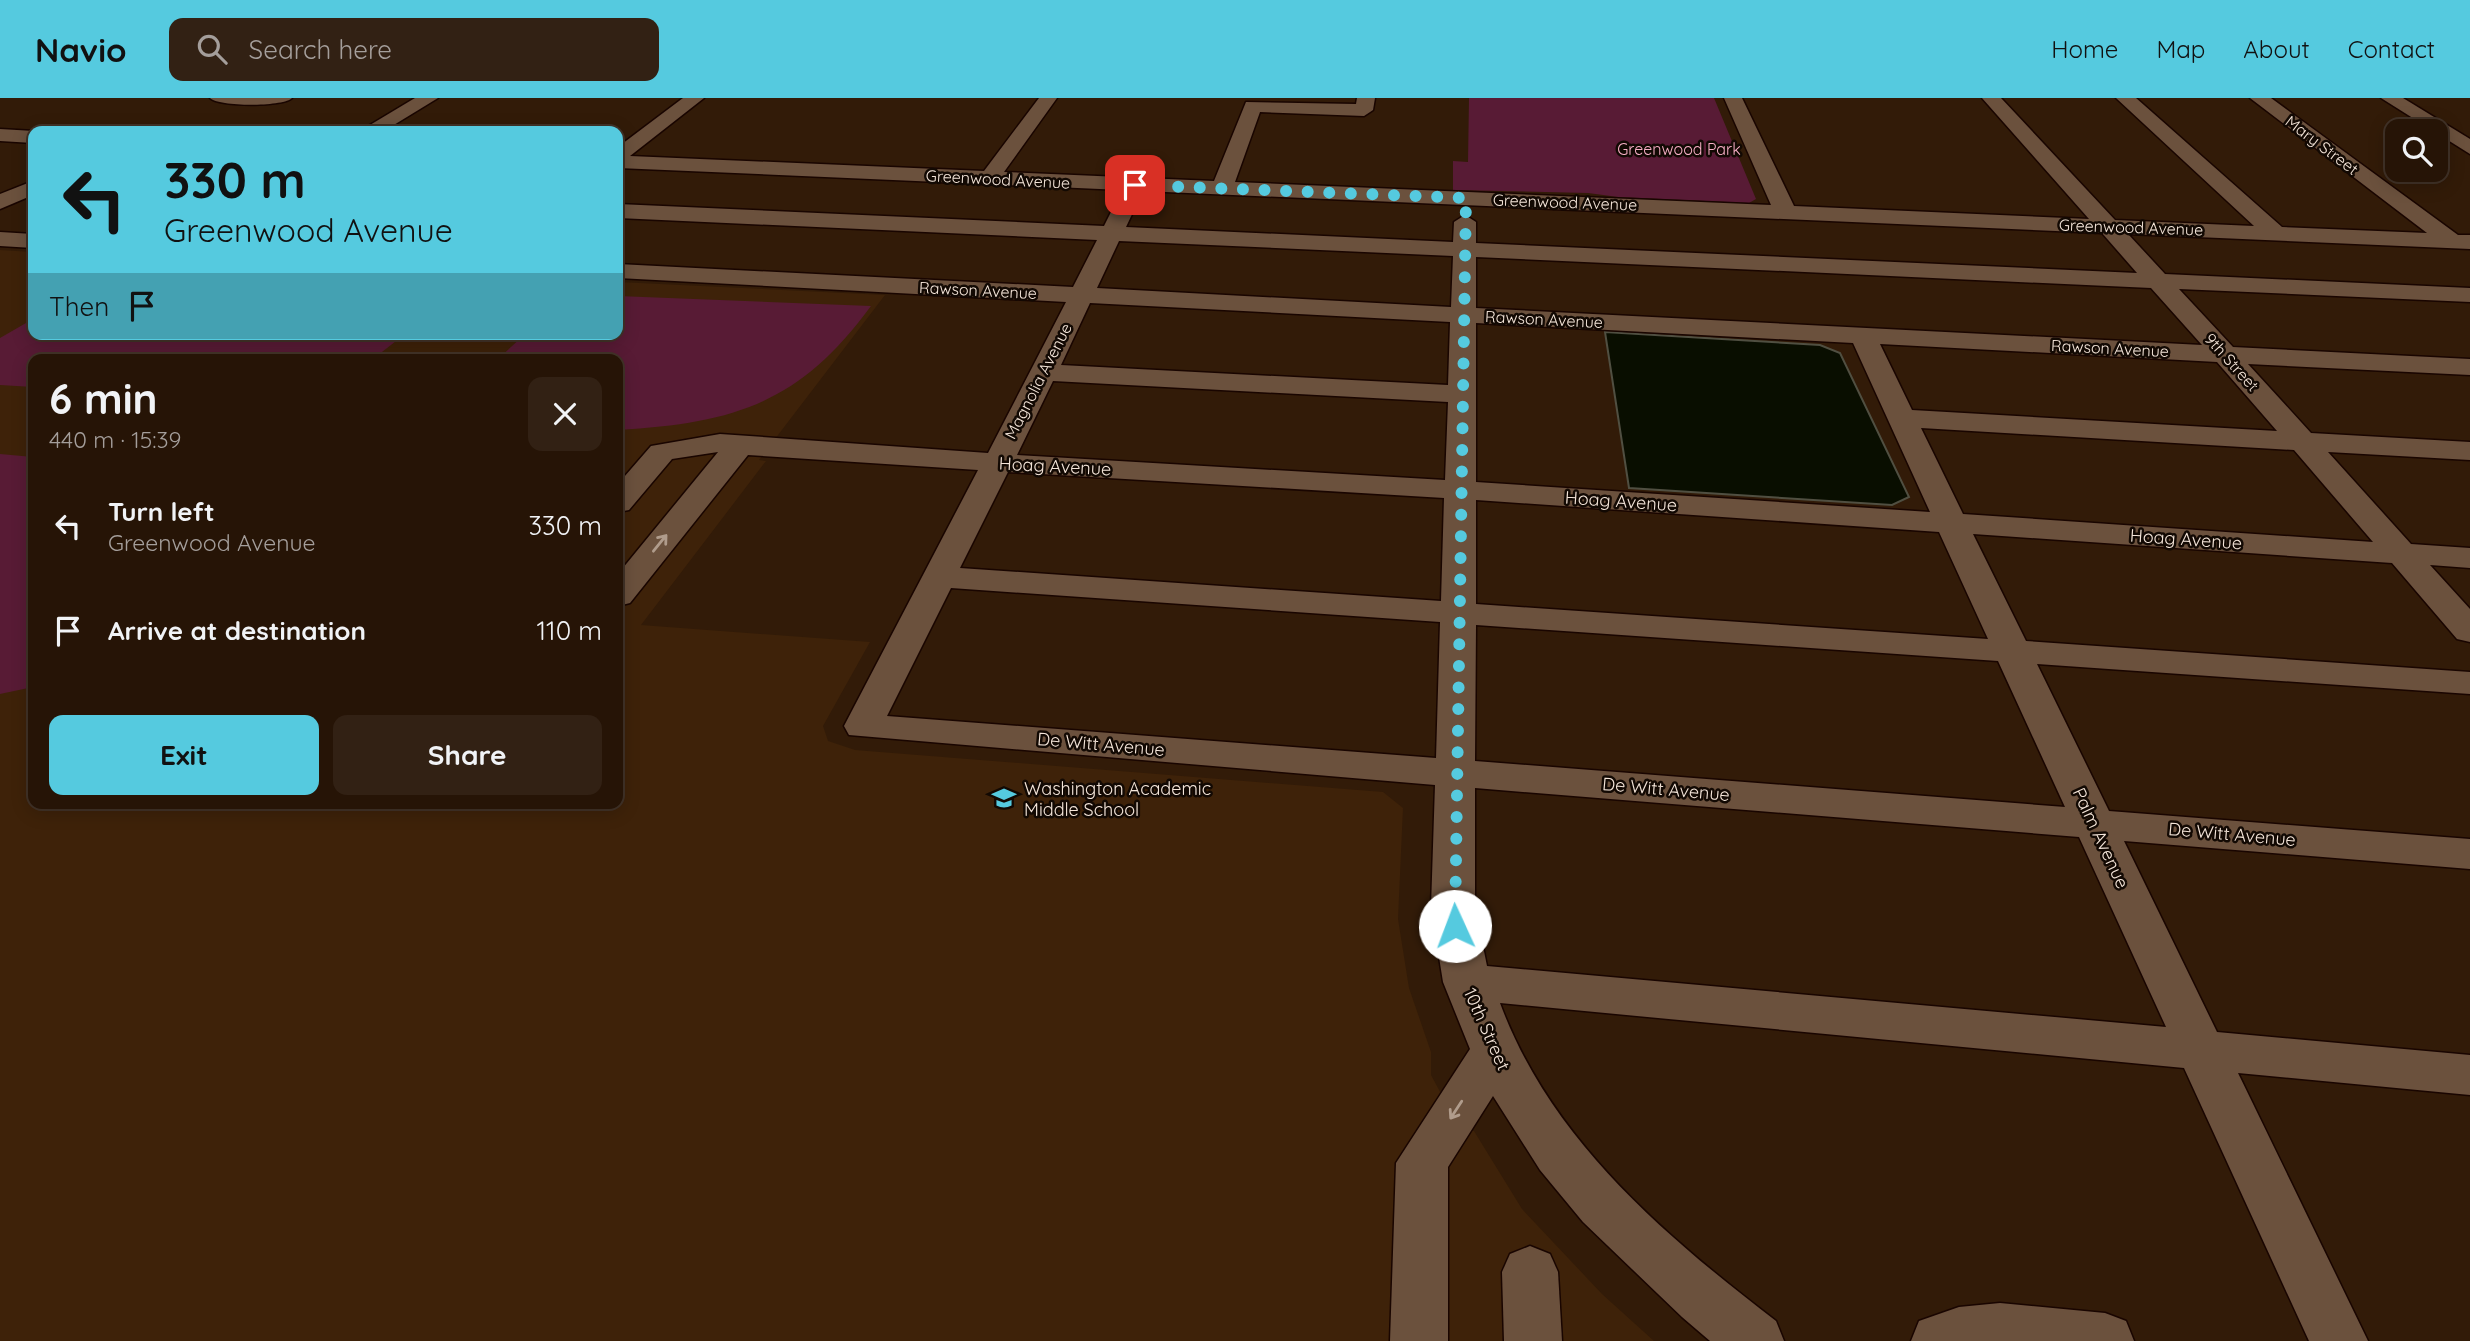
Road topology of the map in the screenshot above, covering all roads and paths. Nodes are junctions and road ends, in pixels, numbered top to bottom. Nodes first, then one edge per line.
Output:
1 (219, 98) edge
2 (283, 98) edge
3 (429, 98) edge
4 (695, 98) edge
5 (1048, 98) edge
6 (1366, 98) edge
7 (1733, 98) edge
8 (1991, 98) edge
9 (2125, 98) edge
10 (2259, 98) edge
11 (2390, 98) edge
12 (379, 126) edge
13 (0, 135) edge
14 (28, 137) edge
15 (2470, 148) edge
16 (623, 152) edge
17 (623, 162) edge
18 (989, 179) junction
19 (1135, 185) junction
20 (1222, 188) junction
21 (28, 189) edge
22 (1466, 198) junction
23 (0, 202) edge
24 (623, 211) edge
25 (1784, 211) junction
26 (2109, 226) junction
27 (1112, 233) junction
28 (2275, 233) junction
29 (0, 239) edge
30 (28, 241) edge
31 (2461, 242) edge
32 (1465, 247) junction
33 (623, 271) edge
34 (2159, 281) junction
35 (1082, 295) junction
36 (2470, 295) edge
37 (1464, 315) junction
38 (1862, 335) junction
39 (2225, 354) junction
40 (2470, 367) edge
41 (1044, 372) junction
42 (1462, 394) junction
43 (1902, 418) junction
44 (2303, 442) junction
45 (740, 444) junction
46 (2470, 451) edge
47 (997, 463) junction
48 (1460, 490) junction
49 (623, 497) edge
50 (1953, 522) junction
51 (2402, 554) junction
52 (2470, 558) edge
53 (939, 578) junction
54 (623, 590) edge
55 (1459, 611) junction
56 (2470, 631) edge
57 (2016, 654) junction
58 (2470, 683) edge
59 (863, 726) joint
60 (1457, 773) junction
61 (2094, 823) junction
62 (2470, 854) edge
63 (1466, 982) junction
64 (2202, 1049) junction
65 (1494, 1053) junction
66 (2470, 1075) edge
67 (1530, 1272) dead end
68 (1419, 1341) edge
69 (1533, 1341) edge
70 (1755, 1341) edge
71 (1940, 1341) edge
72 (2105, 1341) edge
73 (2339, 1341) edge

1 - 2 street
3 - 12 street
4 - 16 street
5 - 18 street
6 - 20 street
7 - 25 street
8 - 26 street, 9th Street
9 - 28 street
10 - 31 street, Mary Street
11 - 15 street
13 - 14 street
17 - 18 street, Greenwood Avenue
18 - 19 street, Greenwood Avenue
19 - 20 street, Greenwood Avenue
19 - 27 street, Magnolia Avenue
20 - 22 street, Greenwood Avenue
21 - 23 street
22 - 25 street, Greenwood Avenue
22 - 32 street, 10th Street
24 - 27 street
25 - 26 street, Greenwood Avenue
26 - 28 street, Greenwood Avenue
26 - 34 street, 9th Street
27 - 32 street
27 - 35 street, Magnolia Avenue
28 - 31 street, Greenwood Avenue
29 - 30 street
32 - 34 street
32 - 37 street, 10th Street
33 - 35 street, Rawson Avenue
34 - 36 street
34 - 39 street, 9th Street
35 - 37 street, Rawson Avenue
35 - 41 street, Magnolia Avenue
37 - 38 street, Rawson Avenue
37 - 42 street, 10th Street
38 - 39 street, Rawson Avenue
38 - 43 street, Palm Avenue
39 - 40 street, Rawson Avenue
39 - 44 street, 9th Street
41 - 42 street
41 - 47 street, Magnolia Avenue
42 - 48 street, 10th Street
43 - 44 street
43 - 50 street, Palm Avenue
44 - 46 street
44 - 51 street, 9th Street
45 - 47 street, Hoag Avenue
45 - 49 street, Hoag Avenue
54 -> 45 street
47 - 48 street, Hoag Avenue
47 - 53 street, Magnolia Avenue
48 - 50 street, Hoag Avenue
48 - 55 street, 10th Street
50 - 51 street, Hoag Avenue
50 - 57 street, Palm Avenue
51 - 52 street, Hoag Avenue
51 - 56 street, 9th Street
53 - 55 street
53 - 59 street, Magnolia Avenue
55 - 57 street
55 - 60 street, 10th Street
57 - 58 street
57 - 61 street, Palm Avenue
59 - 60 street, De Witt Avenue
60 - 61 street, De Witt Avenue
60 - 63 street, 10th Street
61 - 62 street, De Witt Avenue
61 - 64 street, Palm Avenue
63 - 64 street
63 - 65 street, 10th Street
64 - 66 street
64 - 73 street, Palm Avenue
65 -> 68 street
65 - 70 street, 10th Street
67 - 69 street
71 - 72 street

